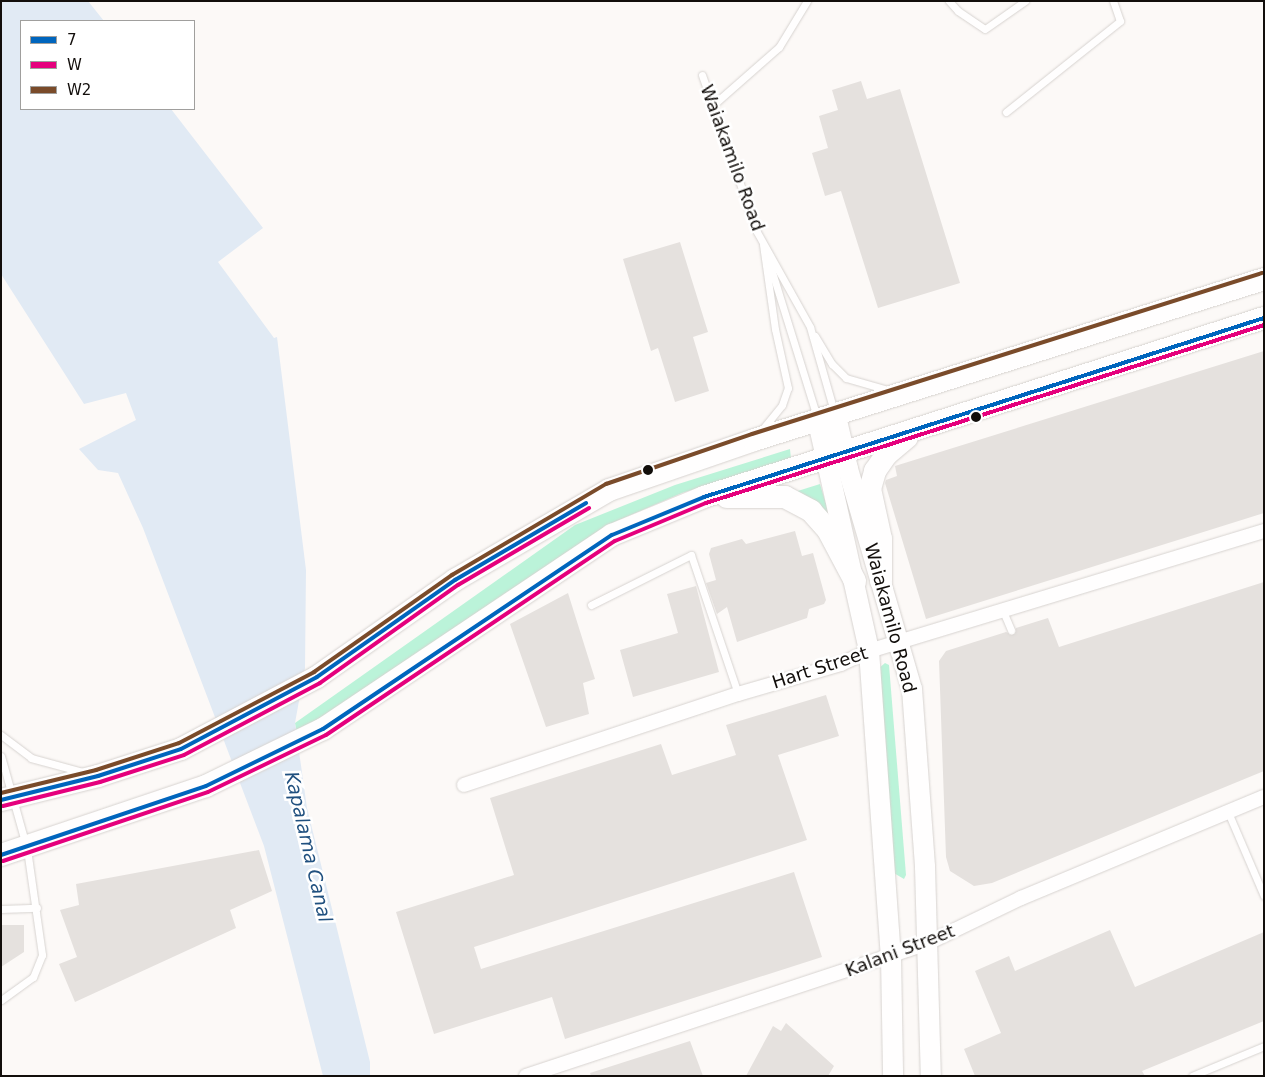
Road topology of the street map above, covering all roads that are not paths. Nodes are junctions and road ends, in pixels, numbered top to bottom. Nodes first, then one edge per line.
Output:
1 (807, 1) edge
2 (949, 1) edge
3 (1025, 1) edge
4 (1113, 1) edge
5 (702, 75) dead end
6 (713, 105) junction
7 (1006, 112) dead end
8 (763, 240) junction
9 (1264, 279) edge
10 (1264, 318) edge
11 (810, 327) junction
12 (906, 392) junction
13 (827, 419) junction
14 (913, 432) junction
15 (754, 440) junction
16 (835, 457) junction
17 (704, 497) junction
18 (1264, 531) edge
19 (855, 581) junction
20 (881, 581) junction
21 (591, 605) dead end
22 (1003, 611) junction
23 (1011, 630) dead end
24 (899, 642) junction
25 (869, 651) junction
26 (738, 694) junction
27 (1, 735) edge
28 (1, 756) edge
29 (98, 776) junction
30 (464, 785) dead end
31 (1264, 797) edge
32 (8, 799) edge
33 (1228, 812) junction
34 (27, 849) junction
35 (1, 855) edge
36 (1264, 896) edge
37 (1, 908) edge
38 (37, 908) junction
39 (926, 944) junction
40 (891, 957) junction
41 (1, 1000) edge
42 (1264, 1046) edge
43 (526, 1076) edge
44 (893, 1076) edge
45 (931, 1076) edge
46 (1192, 1076) edge

1 - 6 lane
2 - 3 lane
4 - 7 lane
5 - 6 lane, Waiakamilo Road
6 - 8 lane, Waiakamilo Road
8 - 11 lane, Waiakamilo Road
8 - 13 lane, Waiakamilo Road
8 - 15 lane
9 - 12 main road
10 - 14 main road
11 - 12 lane
11 - 13 lane, Waiakamilo Road
12 - 13 main road
13 - 15 main road
13 - 16 main road, Waiakamilo Road
14 - 16 main road
14 - 20 main road
15 - 29 main road
16 - 17 main road
16 - 19 main road, Waiakamilo Road
16 - 20 main road, Waiakamilo Road
17 - 19 main road
17 - 34 main road
18 - 22 street, Hart Street
19 - 25 main road, Waiakamilo Road
20 - 24 main road, Waiakamilo Road
21 - 26 lane
22 - 23 lane
22 - 24 street, Hart Street
24 - 25 street, Hart Street
24 - 39 main road, Waiakamilo Road
25 - 26 street, Hart Street
25 - 40 main road, Waiakamilo Road
26 - 30 street, Hart Street
27 - 29 lane
28 - 32 lane
29 - 32 main road
31 - 33 street, Kalani Street
32 - 34 lane
33 - 36 lane
33 - 39 street, Kalani Street
34 - 35 main road
34 - 38 lane
37 - 38 lane
38 - 41 lane
39 - 40 street, Kalani Street
39 - 45 main road, Waiakamilo Road
40 - 43 street, Kalani Street
40 - 44 main road, Waiakamilo Road
42 - 46 lane

